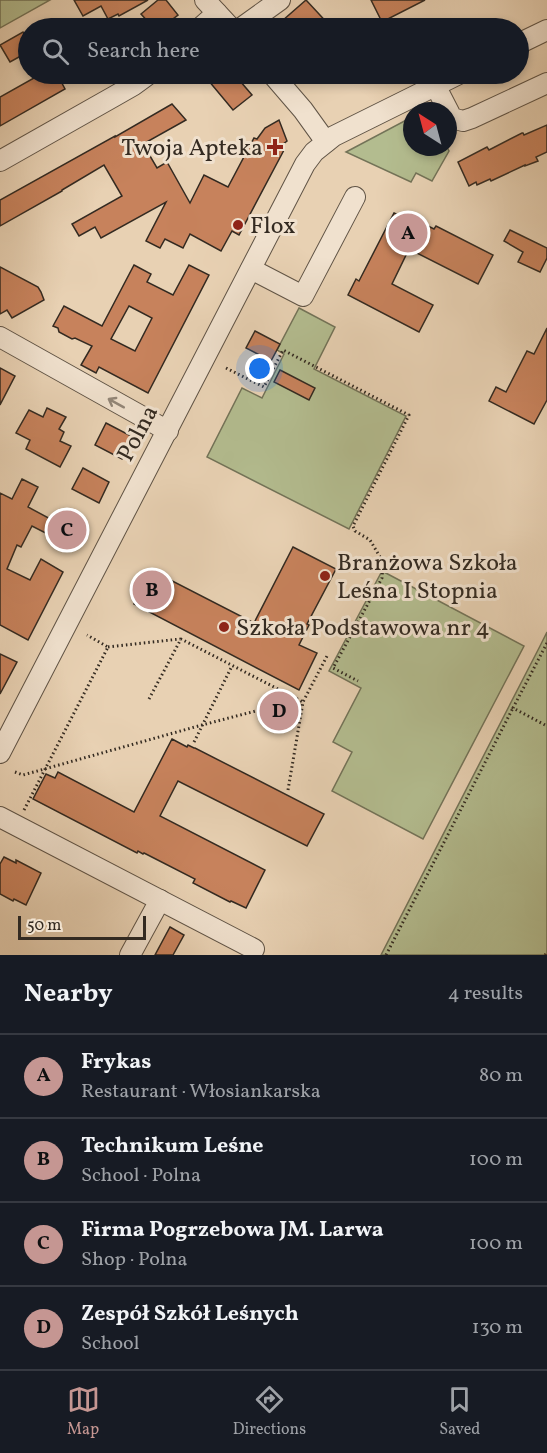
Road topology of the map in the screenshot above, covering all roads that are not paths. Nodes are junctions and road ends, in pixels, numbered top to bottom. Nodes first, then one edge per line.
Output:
1 (280, 0) edge
2 (211, 7) edge
3 (221, 18) edge
4 (255, 18) edge
5 (547, 30) edge
6 (529, 39) edge
7 (547, 83) edge
8 (135, 84) edge
9 (281, 84) edge
10 (435, 85) joint
11 (326, 142) junction
12 (0, 160) edge
13 (355, 197) dead end
14 (251, 269) junction
15 (0, 337) edge
16 (168, 431) junction
17 (0, 753) edge
18 (8, 821) edge
19 (160, 900) junction
20 (254, 949) dead end
21 (130, 955) edge

1 - 4 street
2 - 3 street
5 - 6 street
7 - 10 street
8 - 12 street
9 - 11 street
10 - 11 street, Polna
11 - 14 street, Polna
13 - 14 street
14 - 16 street, Polna
16 -> 15 street
16 - 17 street, Polna
18 - 19 street
19 - 20 street
19 - 21 street

